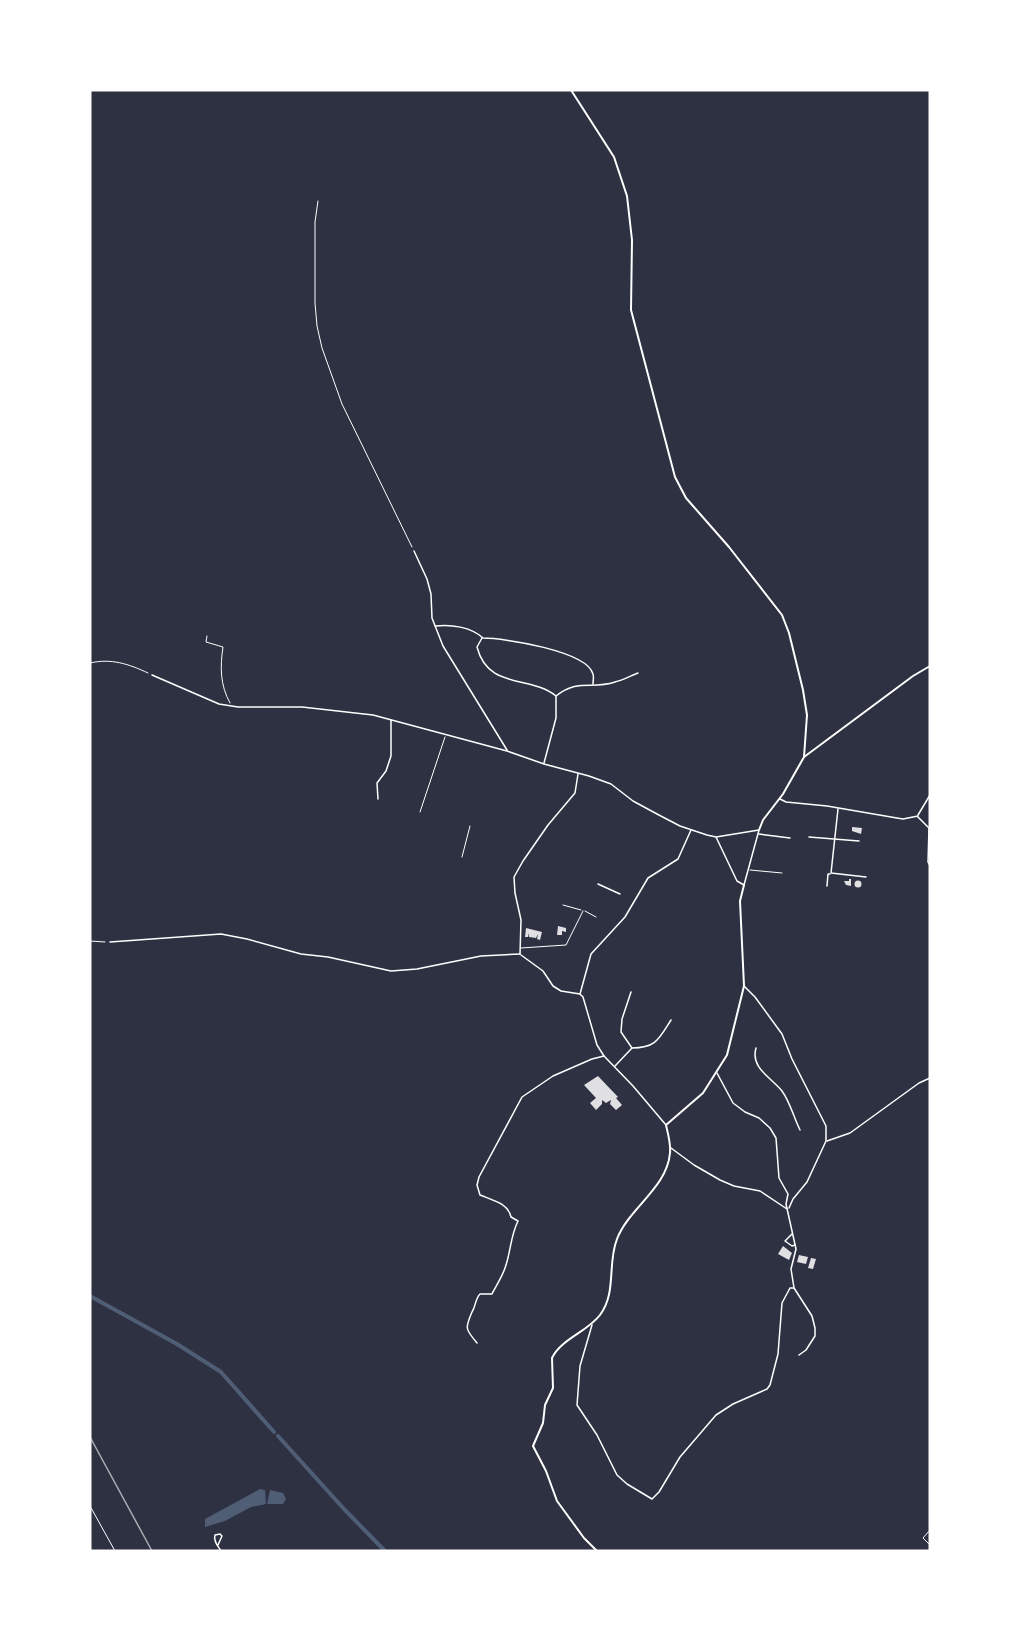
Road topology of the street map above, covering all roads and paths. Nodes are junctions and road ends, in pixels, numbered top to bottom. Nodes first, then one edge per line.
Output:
1 (571, 90) edge
2 (318, 201) dead end
3 (414, 551) joint
4 (435, 626) junction
5 (207, 636) dead end
6 (483, 638) junction
7 (90, 663) edge
8 (930, 666) edge
9 (638, 673) dead end
10 (152, 675) joint
11 (593, 684) junction
12 (556, 696) junction
13 (232, 706) junction
14 (391, 719) junction
15 (446, 735) junction
16 (507, 750) junction
17 (804, 757) junction
18 (544, 764) junction
19 (578, 773) junction
20 (930, 795) edge
21 (779, 798) junction
22 (378, 799) dead end
23 (838, 808) junction
24 (420, 812) dead end
25 (918, 816) junction
26 (470, 826) dead end
27 (930, 829) edge
28 (691, 830) junction
29 (759, 830) junction
30 (758, 834) junction
31 (716, 837) junction
32 (809, 837) dead end
33 (790, 838) dead end
34 (835, 840) junction
35 (859, 841) dead end
36 (462, 857) dead end
37 (930, 866) edge
38 (748, 869) junction
39 (782, 873) dead end
40 (831, 873) junction
41 (866, 877) dead end
42 (598, 884) dead end
43 (744, 885) junction
44 (827, 886) dead end
45 (620, 894) dead end
46 (563, 906) dead end
47 (583, 911) junction
48 (596, 917) dead end
49 (90, 941) edge
50 (110, 942) joint
51 (521, 948) junction
52 (520, 954) junction
53 (744, 986) junction
54 (631, 992) dead end
55 (580, 994) junction
56 (671, 1020) dead end
57 (632, 1048) junction
58 (756, 1048) dead end
59 (604, 1056) junction
60 (614, 1067) junction
61 (717, 1072) junction
62 (930, 1078) edge
63 (666, 1125) junction
64 (800, 1130) dead end
65 (826, 1141) junction
66 (670, 1147) junction
67 (788, 1197) junction
68 (793, 1199) junction
69 (788, 1210) junction
70 (793, 1234) junction
71 (795, 1245) junction
72 (794, 1288) junction
73 (593, 1322) junction
74 (477, 1343) dead end
75 (799, 1355) dead end
76 (90, 1506) edge
77 (930, 1530) edge
78 (218, 1545) dead end
79 (930, 1545) edge
80 (116, 1551) edge
81 (221, 1551) edge
82 (597, 1551) edge

1 - 17 street
2 - 3 path
3 - 4 street
4 - 6 street
4 - 16 street
5 - 13 lane
6 - 11 street
6 - 12 street
7 - 10 path
8 - 17 street
9 - 11 street
10 - 13 street
11 - 12 street
12 - 18 street
13 - 14 street
14 - 15 street
14 - 22 street
15 - 16 street
15 - 24 lane
16 - 18 street
17 - 21 street
18 - 19 street
19 - 28 street
19 - 51 street
20 - 25 street
21 - 23 street
21 - 29 street
23 - 25 street
23 - 34 street
25 - 27 street
26 - 36 lane
27 - 37 street
28 - 31 street
28 - 55 street
29 - 30 street
29 - 31 street
30 - 33 street
30 - 38 street
31 - 43 street
32 - 34 street
34 - 35 street
34 - 40 street
38 - 39 lane
38 - 43 street
40 - 41 street
40 - 44 street
42 - 45 street
43 - 53 street
46 - 47 lane
47 - 48 lane
47 - 51 lane
49 - 50 path
50 - 52 street
51 - 52 street
52 - 55 street
53 - 61 street
53 - 65 street
54 - 57 street
55 - 59 street
56 - 57 street
57 - 60 street
58 - 64 street
59 - 60 street
59 - 74 street
60 - 63 street
61 - 63 street
61 - 67 street
62 - 65 street
63 - 66 street
65 - 68 street
66 - 69 street
66 - 73 street
67 - 68 street
67 - 69 street
68 - 69 street
69 - 70 street
70 - 71 street
70 - 71 street
71 - 72 street
72 - 73 street
72 - 75 street
73 - 82 street
76 - 80 path
77 - 79 path
78 - 81 street

